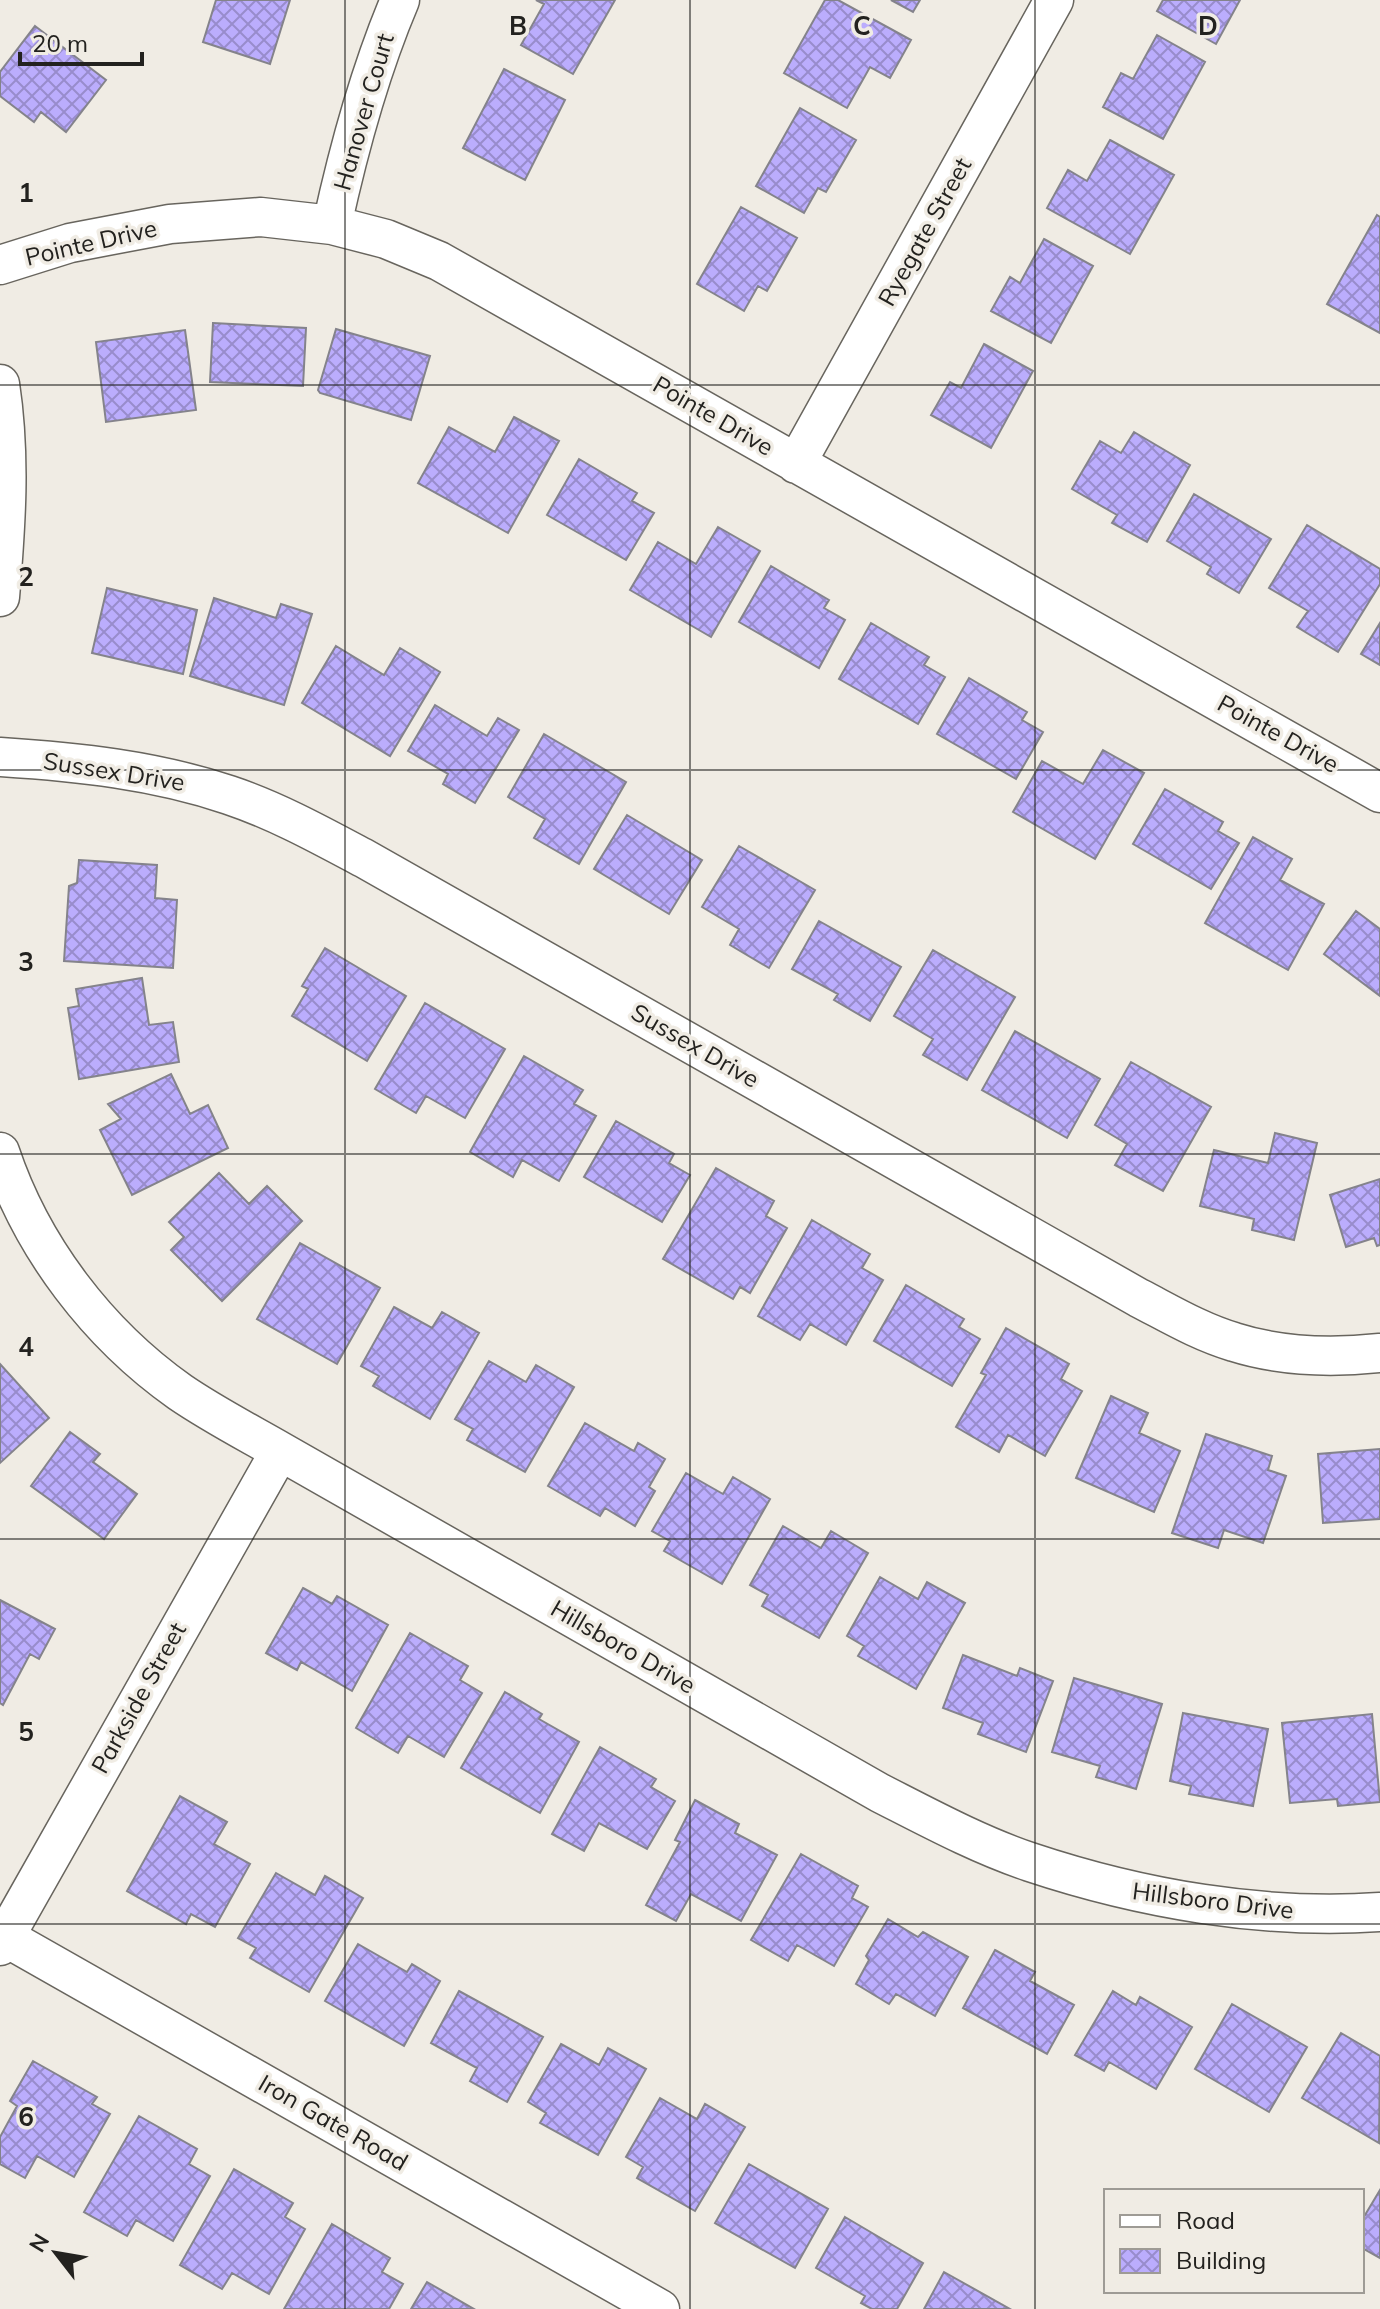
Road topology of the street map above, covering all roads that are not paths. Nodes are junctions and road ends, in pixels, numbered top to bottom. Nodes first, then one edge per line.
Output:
1 (400, 0) edge
2 (1054, 0) edge
3 (332, 225) junction
4 (0, 265) edge
5 (0, 384) edge
6 (796, 464) junction
7 (0, 597) edge
8 (0, 757) edge
9 (1380, 793) edge
10 (0, 1152) edge
11 (1380, 1353) edge
12 (280, 1451) junction
13 (1380, 1912) edge
14 (3, 1942) edge
15 (660, 2309) edge

1 - 3 street, Hanover Court
2 - 6 street, Ryegate Street
3 - 4 street, Pointe Drive
3 - 6 street, Pointe Drive
5 - 7 street
6 - 9 street, Pointe Drive
8 - 11 street, Sussex Drive
10 - 12 street, Hillsboro Drive
12 - 13 street, Hillsboro Drive
12 - 14 street, Parkside Street
14 - 15 street, Iron Gate Road

